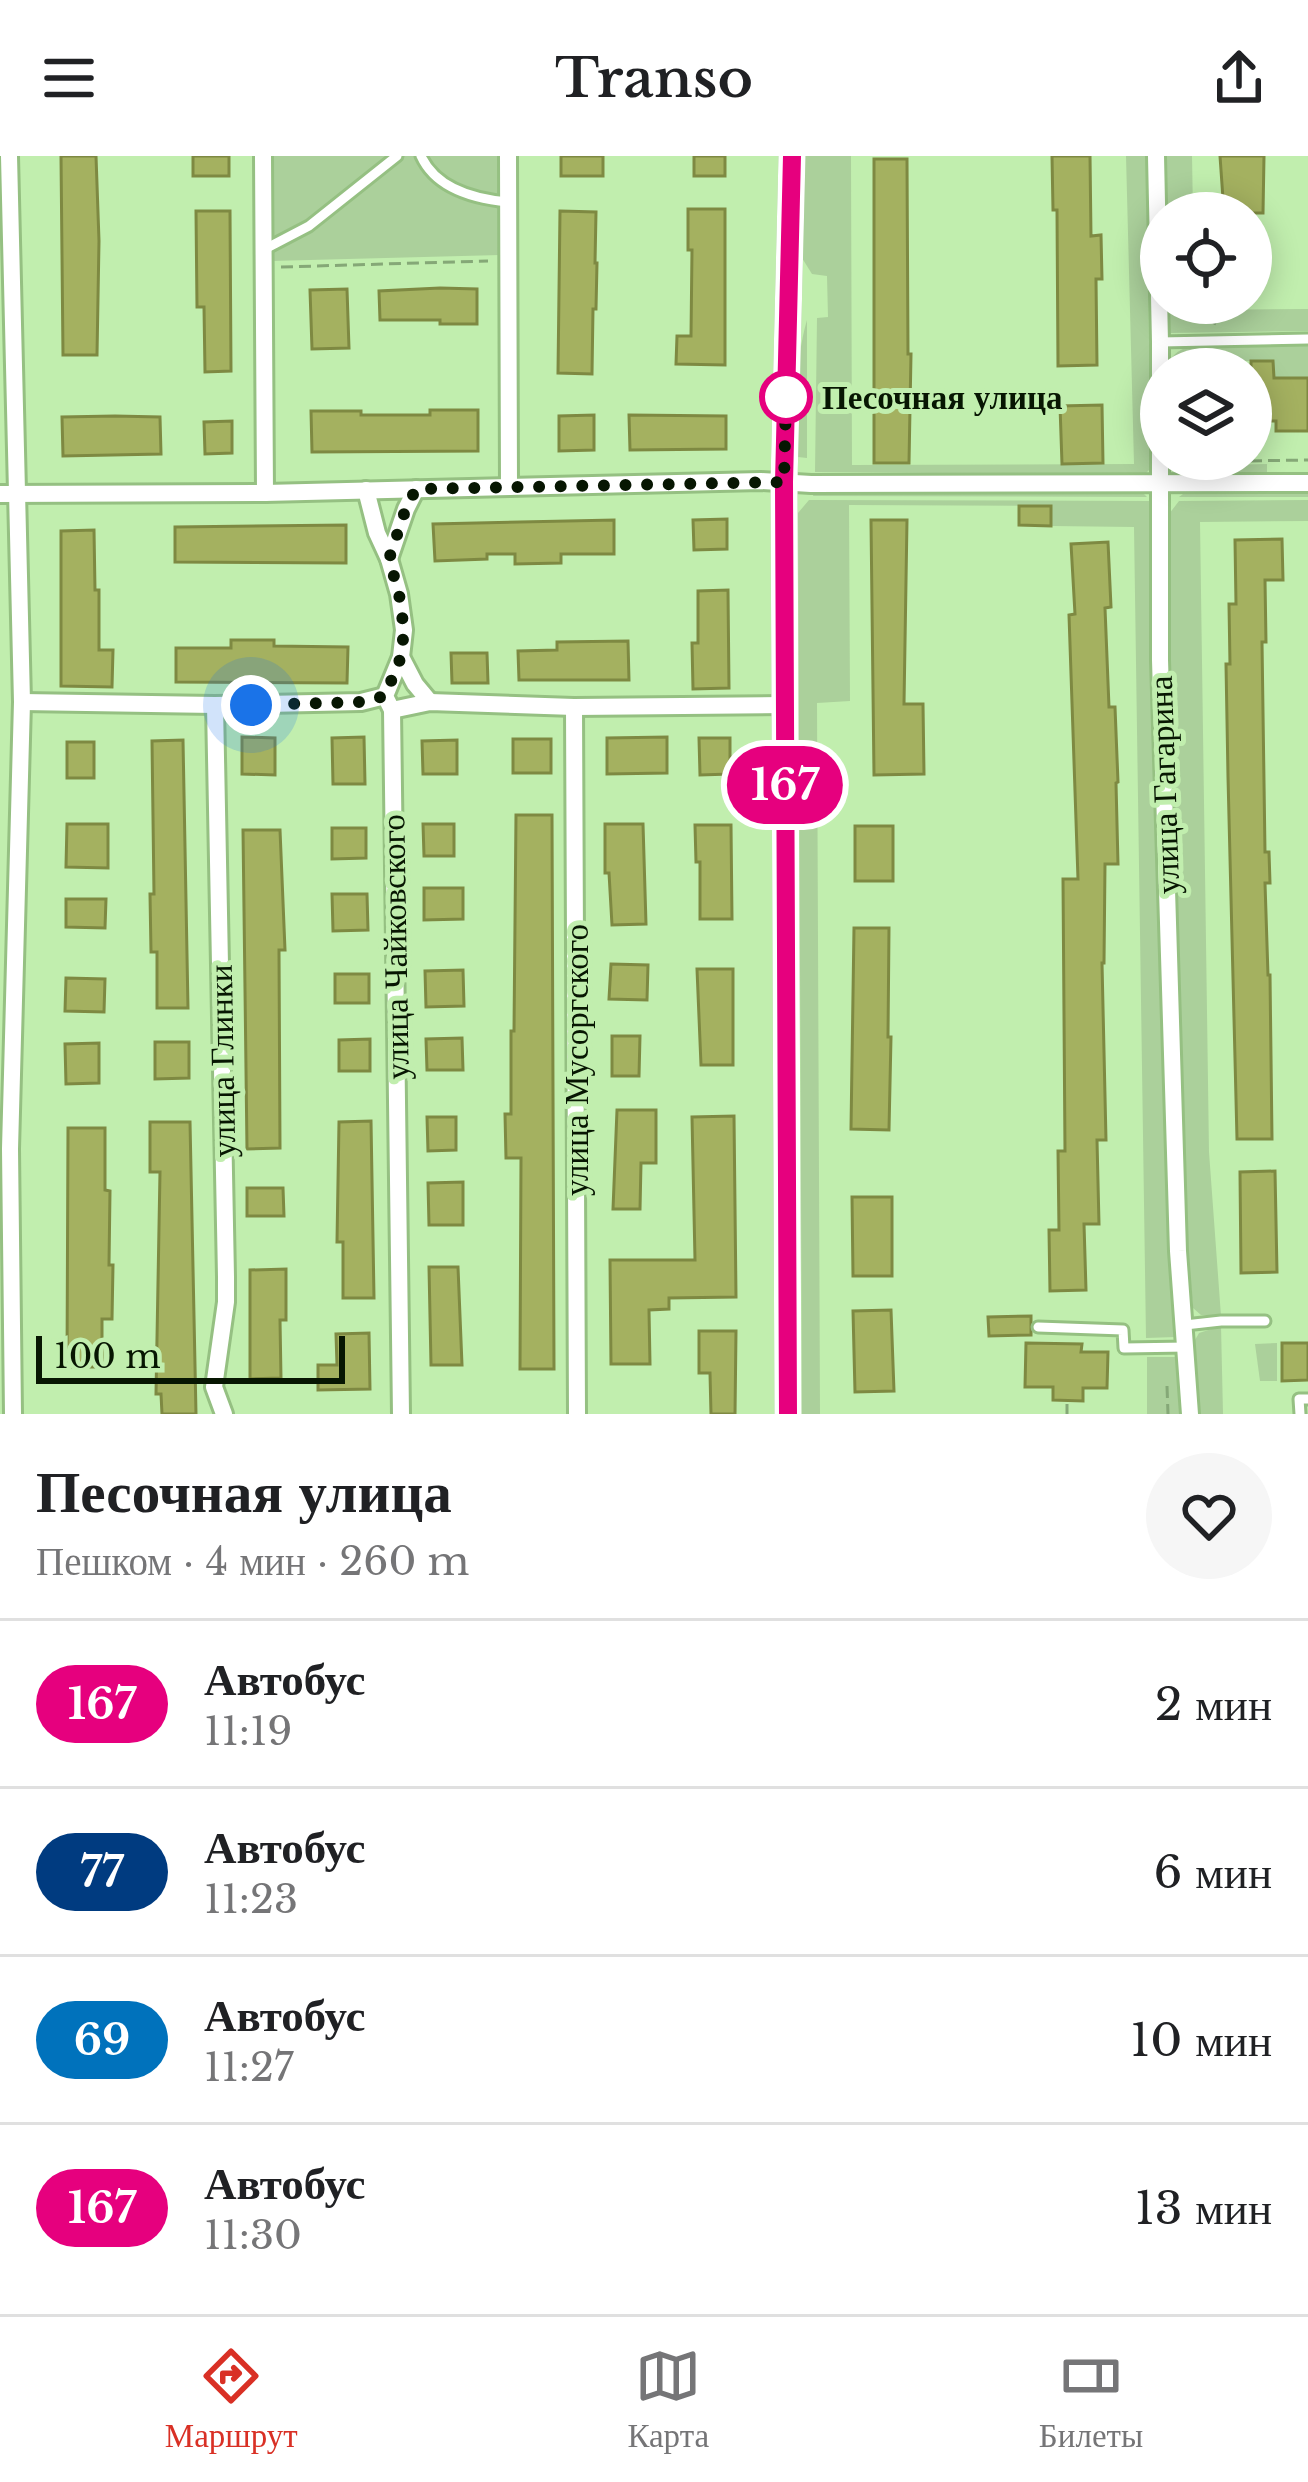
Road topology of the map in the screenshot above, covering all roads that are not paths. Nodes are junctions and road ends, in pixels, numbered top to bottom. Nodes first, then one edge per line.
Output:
1 (8, 156) edge
2 (263, 156) edge
3 (397, 156) edge
4 (421, 156) edge
5 (508, 156) edge
6 (792, 156) edge
7 (1156, 156) edge
8 (508, 202) junction
9 (264, 258) junction
10 (1308, 339) edge
11 (1160, 341) junction
12 (784, 482) junction
13 (1161, 483) junction
14 (1308, 483) edge
15 (509, 487) junction
16 (416, 489) junction
17 (367, 490) junction
18 (265, 493) junction
19 (8, 494) edge
20 (389, 559) junction
21 (401, 657) junction
22 (430, 701) junction
23 (22, 702) junction
24 (389, 703) junction
25 (215, 705) junction
26 (784, 705) junction
27 (574, 707) junction
28 (5, 1149) edge
29 (1265, 1321) dead end
30 (1185, 1325) junction
31 (1038, 1327) dead end
32 (1187, 1346) junction
33 (1308, 1399) edge
34 (13, 1414) edge
35 (224, 1414) edge
36 (401, 1414) edge
37 (578, 1414) edge
38 (788, 1414) edge
39 (1190, 1414) edge
40 (1300, 1414) edge

1 - 19 street
2 - 9 street
3 - 9 lane
4 - 8 lane
5 - 8 street
6 - 12 street
7 - 11 street, улица Гагарина
8 - 15 street
9 - 18 street
10 - 11 lane
11 - 13 street, улица Гагарина
12 - 13 street
12 - 15 street
12 - 26 street
13 - 14 street
13 - 30 street, улица Гагарина
15 - 16 street
16 - 17 street
16 - 20 street
17 - 18 street
17 - 20 street, улица Чайковского
18 - 19 street
19 - 23 street
20 - 21 street, улица Чайковского
21 - 22 street
21 - 24 street, улица Чайковского
22 - 24 street
22 - 27 street
23 - 25 street
23 - 28 street
24 - 25 street
24 - 36 street, улица Чайковского
25 - 35 street, улица Глинки
26 - 27 street
26 - 38 street
27 - 37 street, улица Мусоргского
28 - 34 street
29 - 30 lane
30 - 32 street, улица Гагарина
31 - 32 lane
32 - 39 street, улица Гагарина
33 - 40 lane

